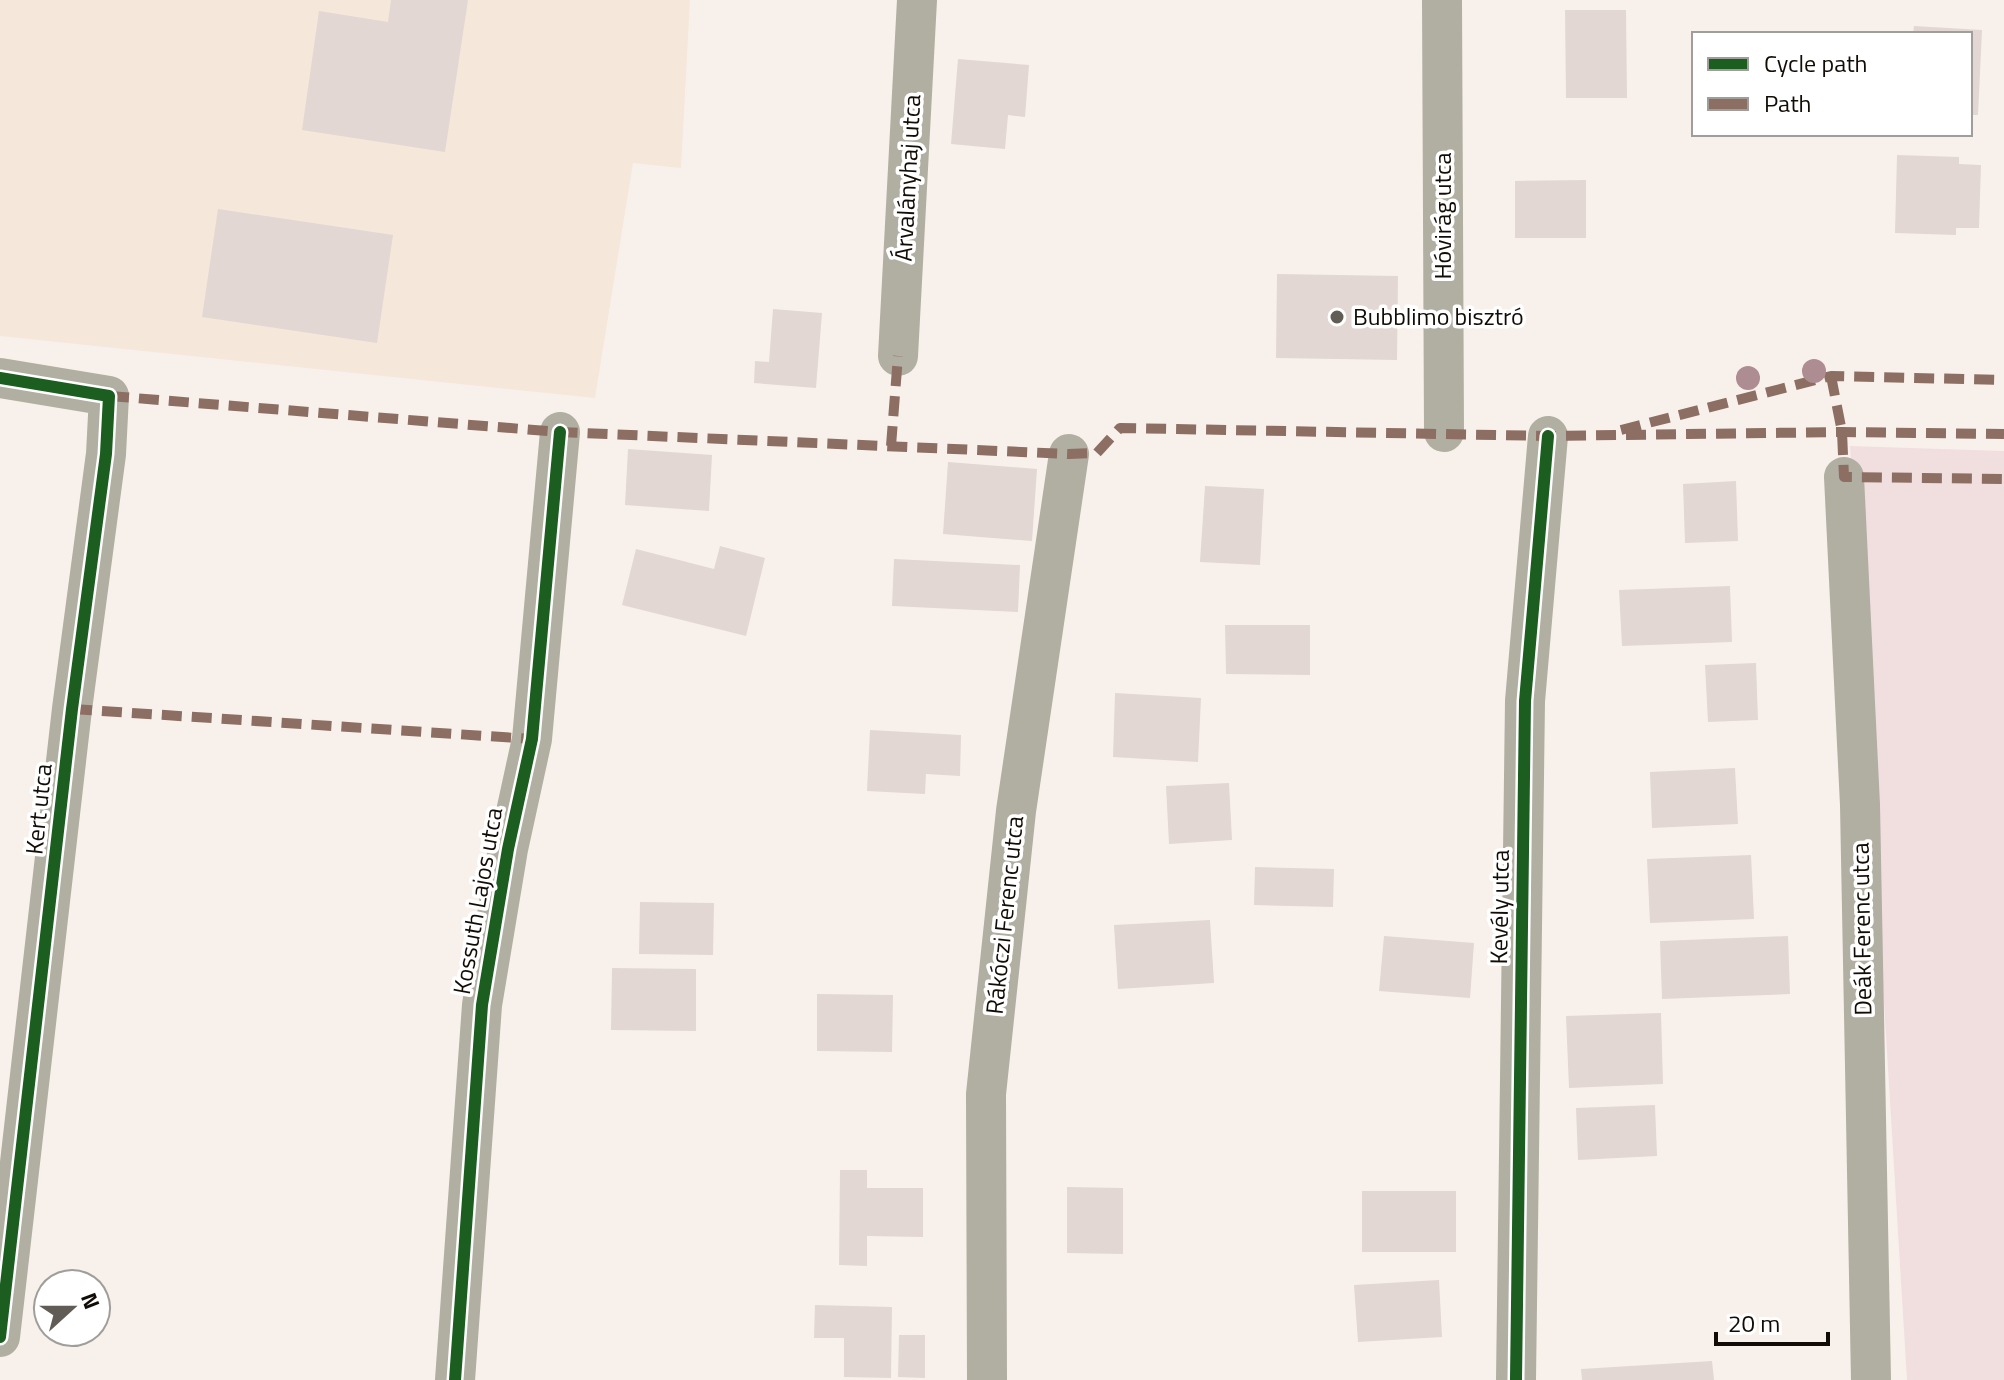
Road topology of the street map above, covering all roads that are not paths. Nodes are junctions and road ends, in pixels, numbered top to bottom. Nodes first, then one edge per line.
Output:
1 (917, 0) edge
2 (1442, 0) edge
3 (898, 356) dead end
4 (0, 378) edge
5 (560, 432) dead end
6 (1444, 432) dead end
7 (1548, 436) dead end
8 (1069, 454) dead end
9 (1844, 477) dead end
10 (0, 1337) edge
11 (455, 1380) edge
12 (987, 1380) edge
13 (1516, 1380) edge
14 (1871, 1380) edge

1 - 3 street, Árvalányhaj utca
2 - 6 street, Hóvirág utca
4 - 10 street, Kert utca
5 - 11 street, Kossuth Lajos utca
7 - 13 street, Kevély utca
8 - 12 street, Rákóczi Ferenc utca
9 - 14 street, Deák Ferenc utca

